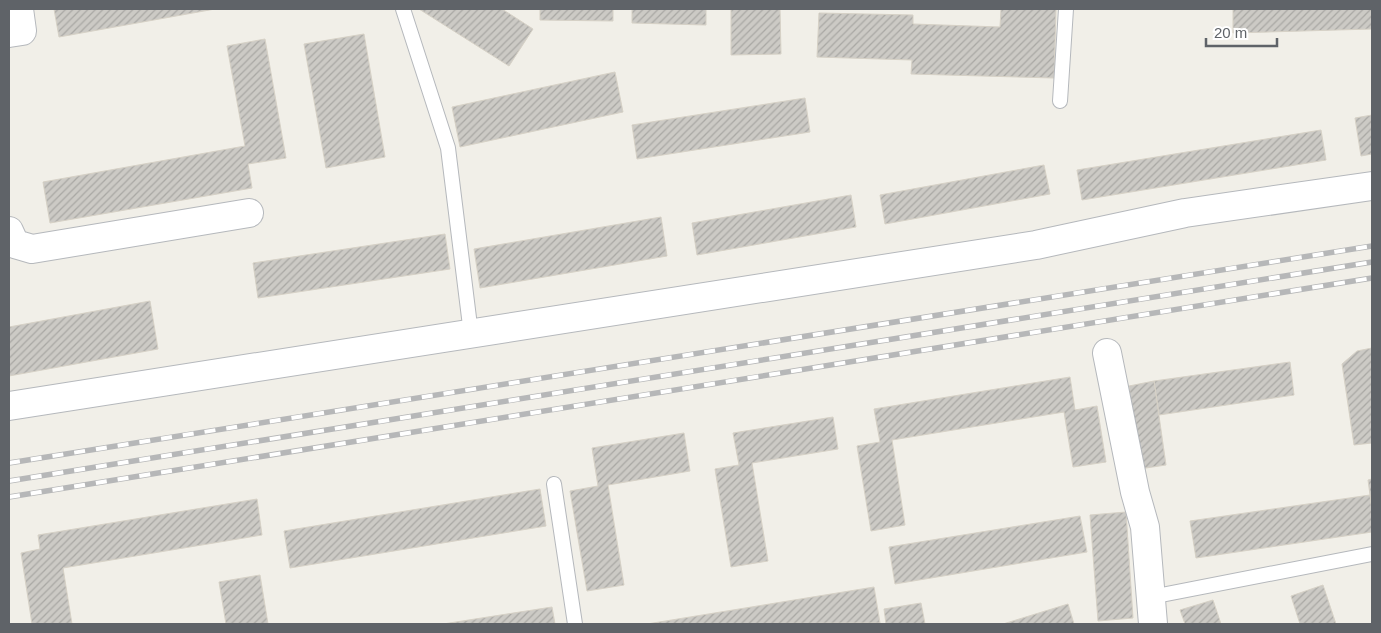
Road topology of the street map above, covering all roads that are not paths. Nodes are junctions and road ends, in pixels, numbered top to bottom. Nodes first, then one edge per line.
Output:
1 (19, 9) edge
2 (403, 9) edge
3 (1066, 9) edge
4 (9, 33) edge
5 (1060, 101) dead end
6 (1372, 186) edge
7 (249, 213) dead end
8 (9, 231) edge
9 (471, 334) junction
10 (1107, 352) dead end
11 (9, 406) edge
12 (554, 484) dead end
13 (1372, 554) edge
14 (1151, 597) junction
15 (575, 624) edge
16 (1153, 624) edge

1 - 4 street
2 - 9 lane
3 - 5 lane
6 - 9 street
7 - 8 street
9 - 11 street
10 - 14 street
12 - 15 lane
13 - 14 lane
14 - 16 street

